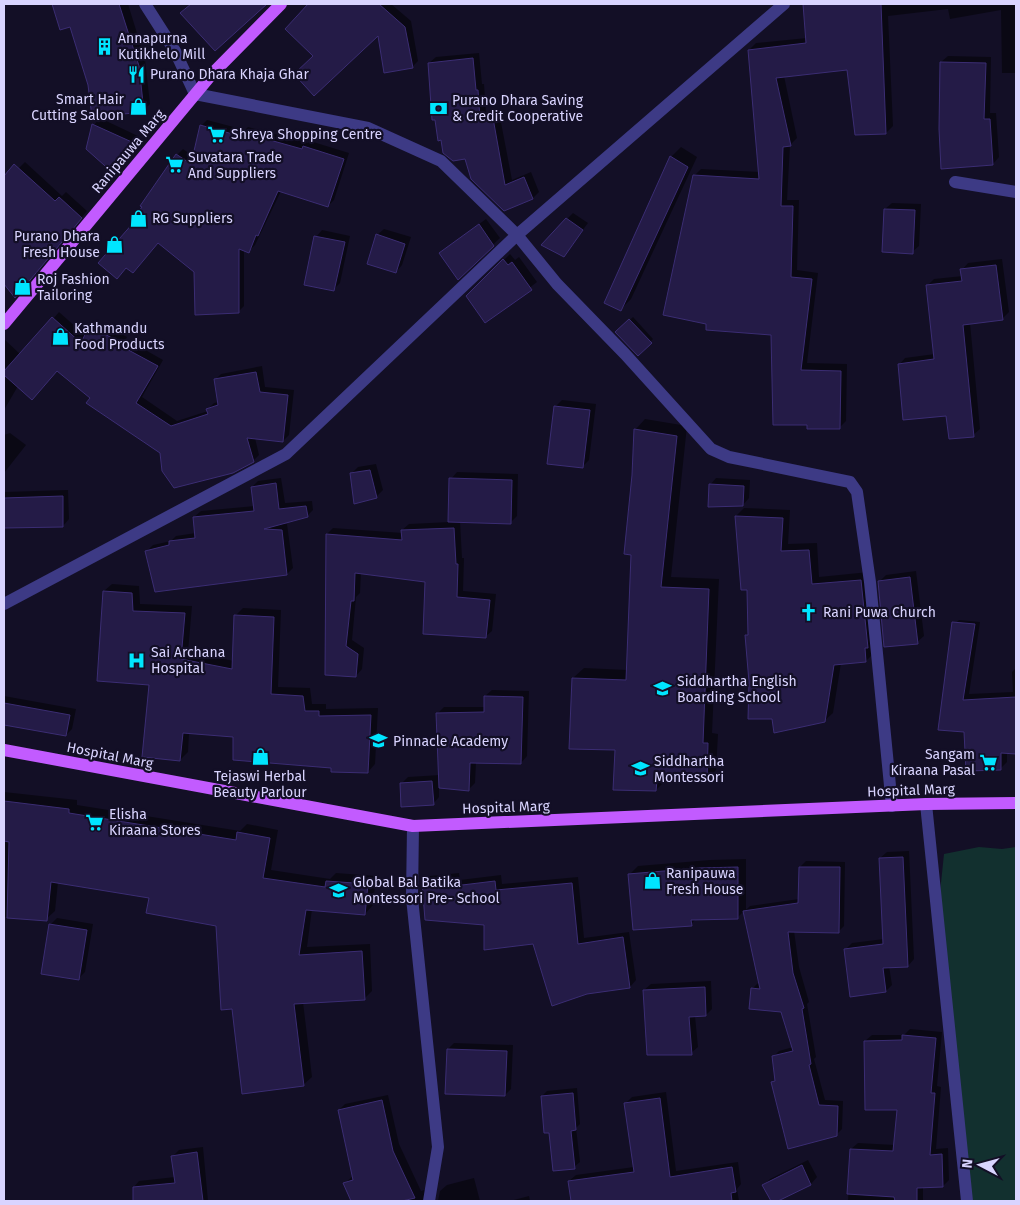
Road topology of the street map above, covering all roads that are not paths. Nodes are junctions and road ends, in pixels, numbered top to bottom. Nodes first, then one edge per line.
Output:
1 (145, 4) edge
2 (281, 4) edge
3 (784, 4) edge
4 (195, 94) junction
5 (954, 182) dead end
6 (1016, 192) edge
7 (517, 236) junction
8 (4, 324) edge
9 (4, 604) edge
10 (4, 750) edge
11 (1016, 803) edge
12 (926, 804) junction
13 (892, 806) junction
14 (413, 826) junction
15 (429, 1201) edge
16 (968, 1201) edge

1 - 4 street
2 - 4 main road, Ranipauwa Marg
3 - 7 street
4 - 7 street
4 - 8 main road, Ranipauwa Marg
5 - 6 street
7 - 9 street
7 - 13 street
10 - 14 main road, Hospital Marg
11 - 12 main road, Hospital Marg
12 - 13 main road, Hospital Marg
12 - 16 street
13 - 14 main road, Hospital Marg
14 - 15 street

